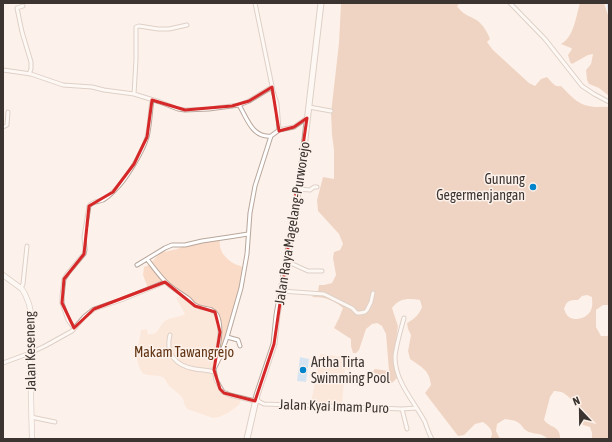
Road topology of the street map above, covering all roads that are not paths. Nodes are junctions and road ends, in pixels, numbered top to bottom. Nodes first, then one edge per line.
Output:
1 (255, 3) edge
2 (321, 3) edge
3 (510, 3) edge
4 (23, 6) dead end
5 (187, 25) dead end
6 (3, 70) edge
7 (29, 74) junction
8 (272, 87) junction
9 (134, 94) junction
10 (152, 100) junction
11 (609, 102) edge
12 (239, 105) junction
13 (308, 107) junction
14 (331, 111) dead end
15 (8, 112) dead end
16 (307, 118) junction
17 (3, 127) edge
18 (279, 130) junction
19 (271, 136) junction
20 (317, 187) dead end
21 (298, 189) junction
22 (248, 234) junction
23 (27, 246) dead end
24 (147, 259) junction
25 (286, 261) junction
26 (137, 265) dead end
27 (322, 271) dead end
28 (3, 275) edge
29 (165, 282) junction
30 (21, 288) junction
31 (281, 291) junction
32 (373, 293) dead end
33 (404, 318) dead end
34 (74, 328) junction
35 (170, 335) dead end
36 (226, 337) junction
37 (240, 346) dead end
38 (30, 353) junction
39 (216, 362) junction
40 (3, 363) edge
41 (214, 372) junction
42 (257, 395) junction
43 (255, 404) junction
44 (267, 404) junction
45 (416, 408) junction
46 (402, 409) junction
47 (32, 417) junction
48 (55, 422) dead end
49 (407, 429) dead end
50 (32, 439) edge
51 (246, 439) edge
52 (432, 439) edge

1 - 8 street
2 - 13 main road, Jalan Raya Magelang-Purworejo
3 - 11 street
4 - 7 street
5 - 9 street
6 - 7 street
7 - 9 street
8 - 12 street
8 - 18 street
9 - 10 street
10 - 12 street
10 - 34 street
12 - 19 street
13 - 14 street
13 - 16 main road, Jalan Raya Magelang-Purworejo
15 - 17 street
16 - 18 street
16 - 21 main road, Jalan Raya Magelang-Purworejo
18 - 19 street
19 - 22 street
20 - 21 street
21 - 25 main road, Jalan Raya Magelang-Purworejo
22 - 24 street
22 - 36 street
23 - 30 street
24 - 26 street
24 - 29 street
25 - 27 street
25 - 31 main road, Jalan Raya Magelang-Purworejo
28 - 30 street, Jalan Keseneng
29 - 34 street
29 - 39 street
30 - 38 street, Jalan Keseneng
31 - 32 street
31 - 42 main road, Jalan Raya Magelang-Purworejo
33 - 45 street
34 - 38 street
35 - 41 street
36 - 37 street
36 - 39 street
38 - 40 street
38 - 47 street, Jalan Keseneng
39 - 41 street
41 - 43 street
42 - 43 main road, Jalan Raya Magelang-Purworejo
42 - 44 street, Jalan Kyai Imam Puro
43 - 44 street
43 - 51 main road, Jalan Raya Magelang-Purworejo
44 - 46 street, Jalan Kyai Imam Puro
45 - 46 street, Jalan Kyai Imam Puro
45 - 52 street
46 - 49 street
47 - 48 street
47 - 50 street, Jalan Keseneng

